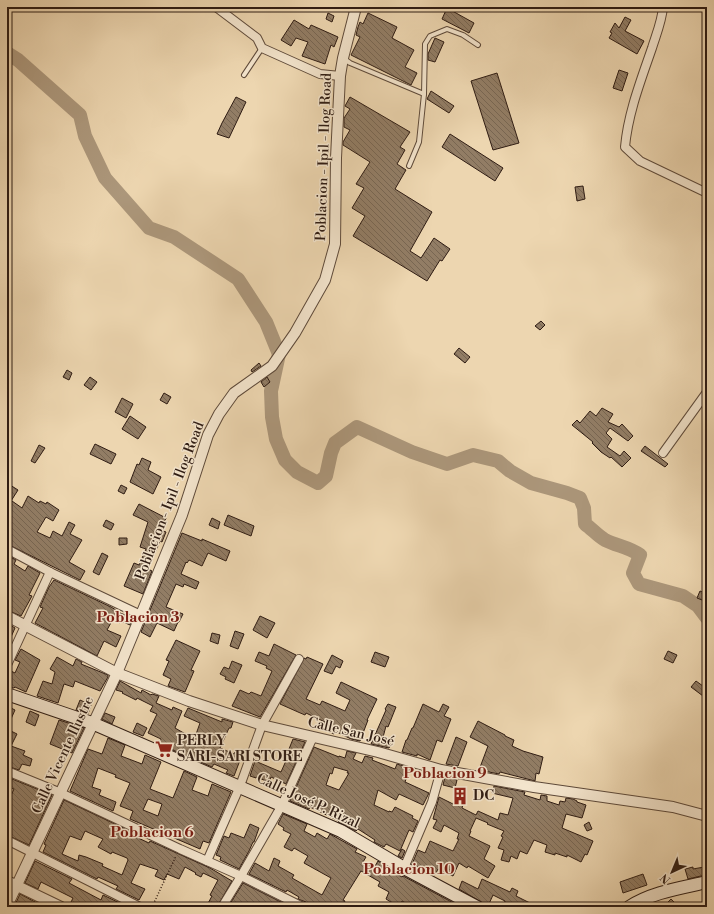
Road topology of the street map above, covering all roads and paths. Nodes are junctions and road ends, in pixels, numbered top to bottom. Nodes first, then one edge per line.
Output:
1 (216, 7) edge
2 (356, 7) edge
3 (663, 7) edge
4 (478, 45) dead end
5 (262, 48) junction
6 (343, 58) junction
7 (244, 75) dead end
8 (340, 76) junction
9 (424, 94) junction
10 (410, 166) dead end
11 (707, 194) edge
12 (707, 392) edge
13 (663, 453) dead end
14 (7, 549) edge
15 (50, 572) junction
16 (141, 615) junction
17 (7, 616) edge
18 (26, 626) junction
19 (299, 659) dead end
20 (7, 665) edge
21 (116, 673) junction
22 (7, 694) edge
23 (92, 723) junction
24 (262, 725) junction
25 (313, 737) junction
26 (442, 770) junction
27 (7, 771) edge
28 (240, 786) junction
29 (61, 793) junction
30 (282, 805) junction
31 (707, 816) edge
32 (7, 840) edge
33 (180, 849) junction
34 (33, 853) junction
35 (207, 861) junction
36 (404, 868) junction
37 (241, 876) junction
38 (7, 881) edge
39 (707, 882) edge
40 (17, 886) junction
41 (470, 905) edge
42 (7, 906) edge
43 (61, 907) edge
44 (140, 907) edge
45 (152, 907) edge
46 (222, 907) edge
47 (303, 907) edge
48 (629, 907) edge

1 - 5 street
2 - 6 street, Poblacion - Ipil - Ilog Road
3 - 11 street
4 - 9 lane
5 - 7 lane
5 - 8 street
6 - 8 street, Poblacion - Ipil - Ilog Road
6 - 9 lane
8 - 16 street, Poblacion - Ipil - Ilog Road
9 - 10 lane
12 - 13 street
14 - 15 street
15 - 16 street
15 - 18 street
16 - 21 street, Calle Vicente Ilustre
17 - 18 street, Calle San José
18 - 20 street
18 - 21 street, Calle San José
19 - 24 street
21 - 23 street, Calle Vicente Ilustre
21 - 24 street, Calle San José
22 - 23 main road, Calle José P. Rizal
23 - 28 main road, Calle José P. Rizal
23 - 29 street, Calle Vicente Ilustre
24 - 25 street, Calle San José
24 - 28 street
25 - 26 street, Calle San José
25 - 30 street
26 - 31 street, Calle San José
26 - 36 street
27 - 29 street
28 - 30 main road, Calle José P. Rizal
28 - 35 street
29 - 33 street
29 - 34 street, Calle Vicente Ilustre
30 - 36 main road, Calle José P. Rizal
30 - 37 street
32 - 34 street
33 - 35 street
33 - 45 path
34 - 40 street, Calle Vicente Ilustre
34 - 44 street
35 - 37 street
36 - 41 main road, Calle José P. Rizal
37 - 46 street
37 - 47 street
38 - 40 street
39 - 48 main road
40 - 42 street, Calle Vicente Ilustre
40 - 43 street

